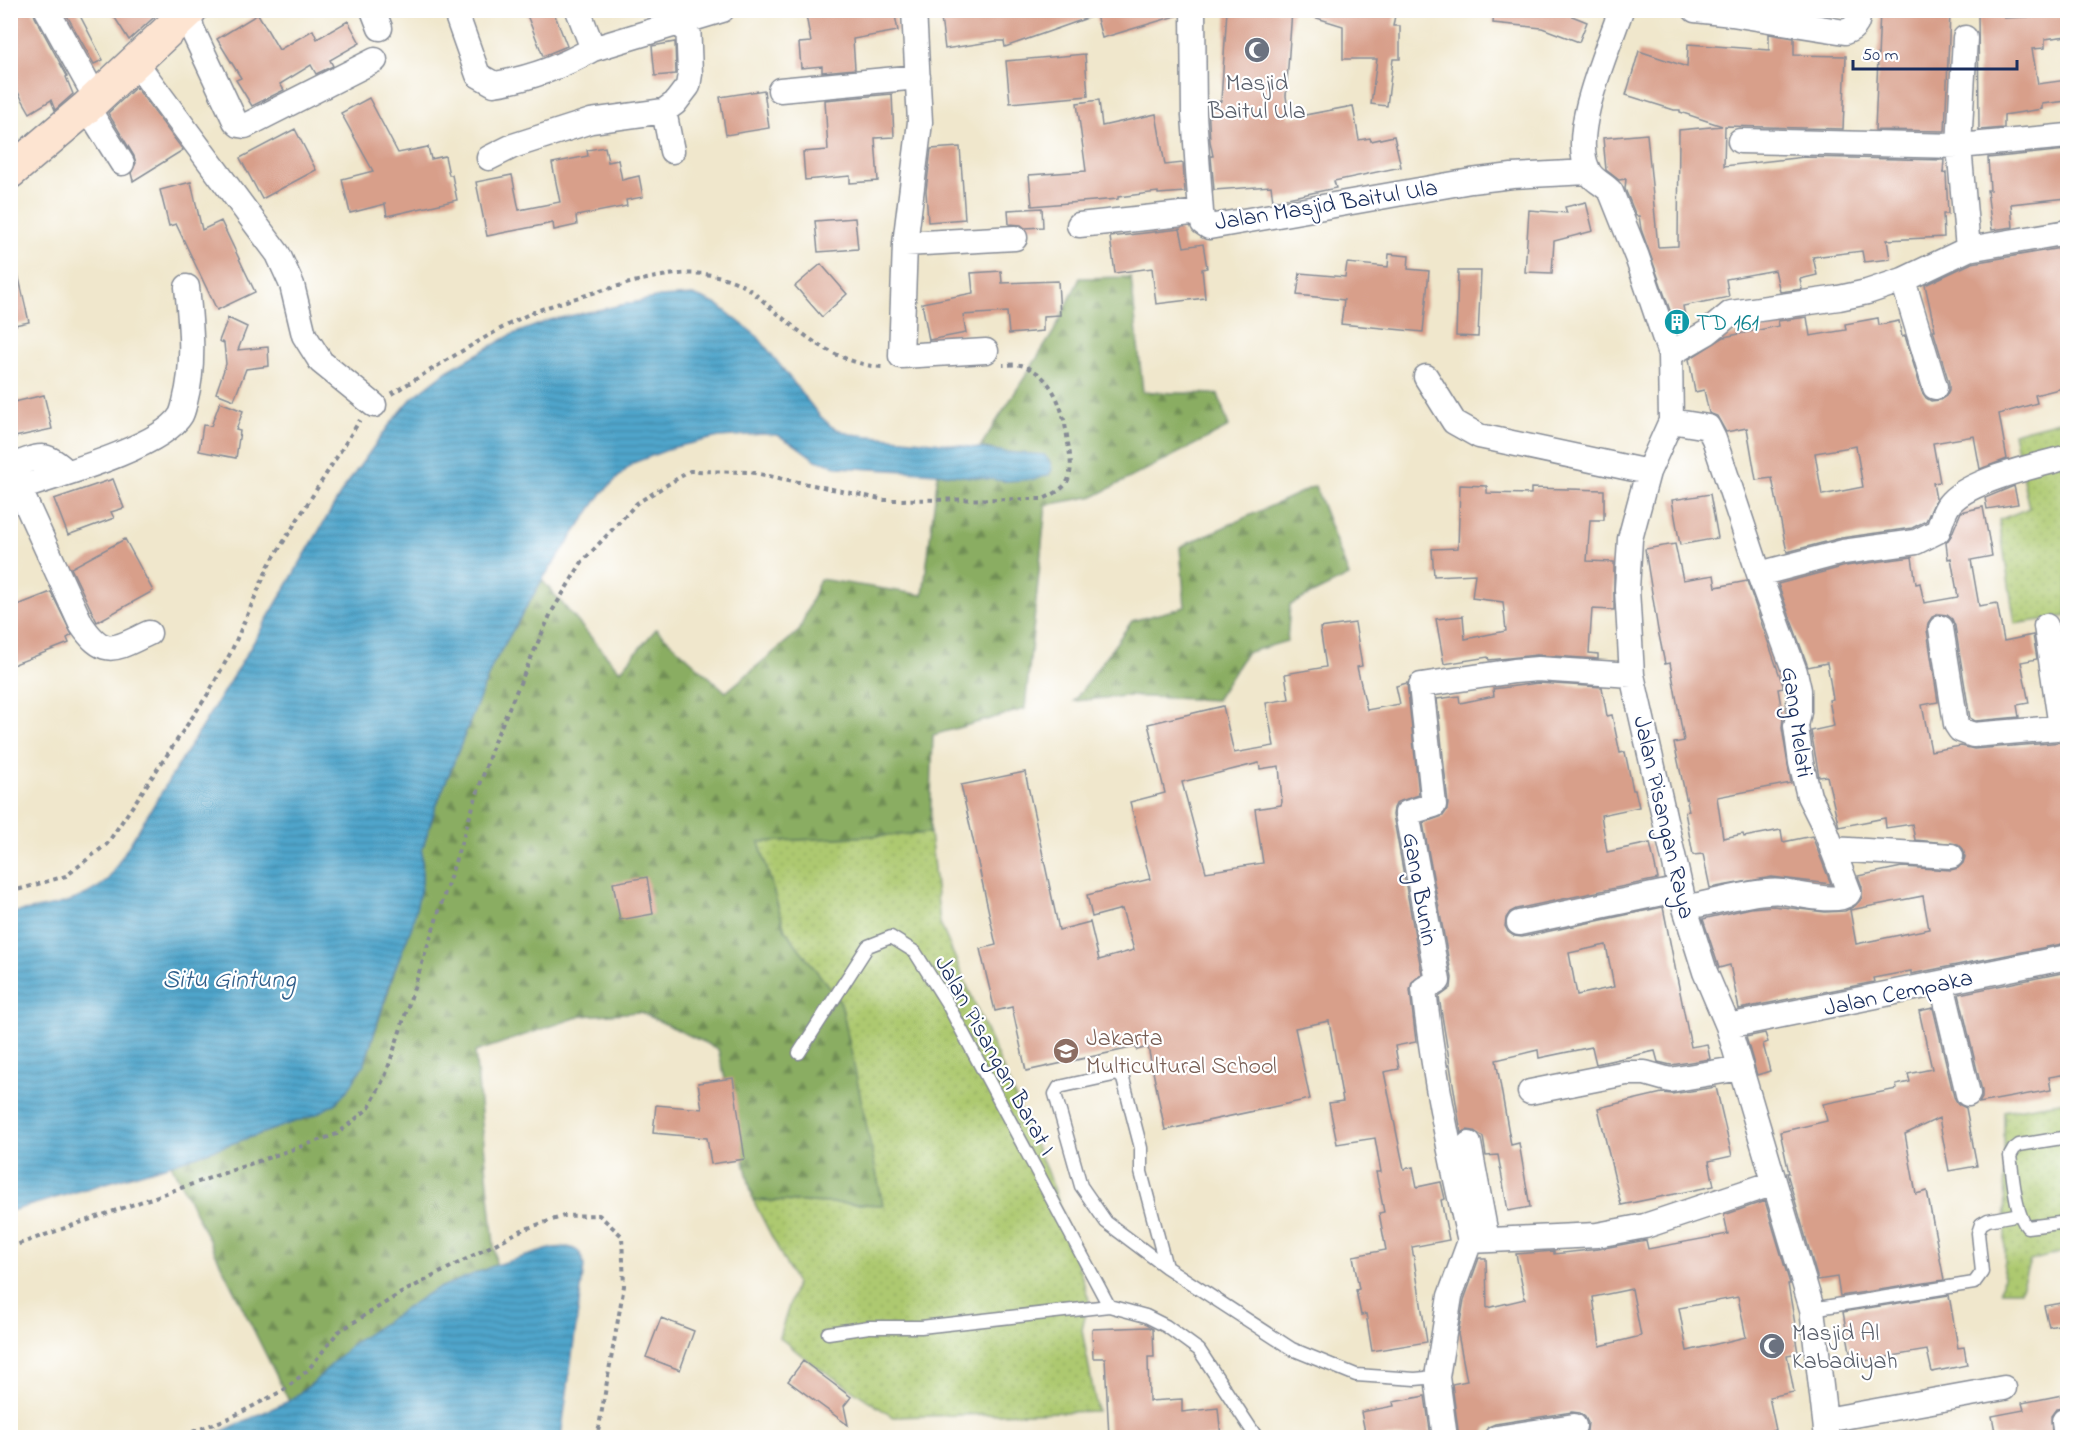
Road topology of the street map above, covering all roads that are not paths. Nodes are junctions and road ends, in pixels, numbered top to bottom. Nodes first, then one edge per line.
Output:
1 (48, 10) edge
2 (455, 10) edge
3 (578, 10) edge
4 (722, 10) edge
5 (914, 10) edge
6 (1193, 10) edge
7 (1621, 10) edge
8 (1695, 10) edge
9 (1859, 10) edge
10 (189, 11) edge
11 (1703, 11) edge
12 (688, 21) junction
13 (1965, 38) dead end
14 (593, 50) junction
15 (375, 60) dead end
16 (136, 63) junction
17 (918, 77) junction
18 (780, 90) dead end
19 (92, 102) junction
20 (664, 111) junction
21 (2067, 136) edge
22 (1740, 141) dead end
23 (1959, 146) junction
24 (672, 151) dead end
25 (489, 159) dead end
26 (122, 163) dead end
27 (10, 172) edge
28 (1588, 172) junction
29 (1201, 212) junction
30 (1079, 225) dead end
31 (2067, 232) edge
32 (1015, 238) dead end
33 (905, 244) junction
34 (1968, 249) junction
35 (1903, 280) junction
36 (187, 287) dead end
37 (1670, 354) junction
38 (994, 358) road end
39 (1426, 377) dead end
40 (1935, 387) dead end
41 (374, 405) road end
42 (1671, 421) junction
43 (2067, 457) edge
44 (1648, 472) junction
45 (13, 481) edge
46 (1759, 574) junction
47 (2046, 626) dead end
48 (1941, 628) dead end
49 (149, 633) dead end
50 (1632, 675) junction
51 (2064, 727) edge
52 (1832, 849) junction
53 (1951, 856) dead end
54 (1683, 899) junction
55 (1519, 923) dead end
56 (2067, 957) edge
57 (1942, 984) junction
58 (1728, 1026) junction
59 (799, 1053) dead end
60 (1741, 1068) junction
61 (1530, 1092) dead end
62 (1968, 1094) dead end
63 (2067, 1137) edge
64 (1469, 1144) dead end
65 (1774, 1183) junction
66 (2020, 1214) junction
67 (2067, 1222) edge
68 (1478, 1240) junction
69 (1166, 1267) junction
70 (1109, 1306) junction
71 (1812, 1309) junction
72 (828, 1333) dead end
73 (1437, 1377) junction
74 (2004, 1389) dead end
75 (1574, 1426) dead end
76 (1827, 1429) edge
77 (1257, 1437) edge
78 (1445, 1437) edge
79 (1497, 1437) edge

1 - 19 street
2 - 14 street
3 - 14 street
4 - 12 street
5 - 17 street
6 - 29 street, Jalan Masjid Baitul Ula
7 - 28 street
8 - 11 street
9 - 11 street
10 - 15 street
10 - 16 street
12 - 14 street
12 - 20 street
13 - 23 street
16 - 19 street
16 - 41 street
17 - 18 street
17 - 33 street
19 - 26 street
19 - 27 street
20 - 24 street
20 - 25 street
21 - 23 street
22 - 23 street
23 - 34 street
28 - 29 street, Jalan Masjid Baitul Ula
28 - 37 street
29 - 30 street
31 - 34 street
32 - 33 street
33 - 38 street
34 - 35 street
35 - 37 street
35 - 40 street
36 - 45 street
37 - 42 street, Jalan Pisangan Raya
39 - 44 street
42 - 44 street, Jalan Pisangan Raya
42 - 46 street, Gang Melati
43 - 46 street
44 - 50 street, Jalan Pisangan Raya
45 - 49 street
46 - 52 street, Gang Melati
47 - 51 street
48 - 51 street
50 - 54 street, Jalan Pisangan Raya
50 - 68 street, Gang Bunin
52 - 53 street
52 - 54 street, Gang Melati
54 - 55 street
54 - 58 street, Jalan Pisangan Raya
56 - 57 street, Jalan Cempaka
57 - 58 street, Jalan Cempaka
57 - 62 street
58 - 60 street, Jalan Pisangan Raya
59 - 70 lane, Jalan Pisangan Barat I
60 - 61 street
60 - 65 street, Jalan Pisangan Raya
63 - 66 lane
64 - 68 street
65 - 68 street
65 - 71 street, Jalan Pisangan Raya
66 - 67 lane
66 - 71 lane
68 - 73 street
69 - 69 lane
69 - 73 lane
70 - 72 lane
70 - 77 lane
71 - 76 street, Jalan Pisangan Raya
73 - 78 street
74 - 76 street
75 - 79 street

